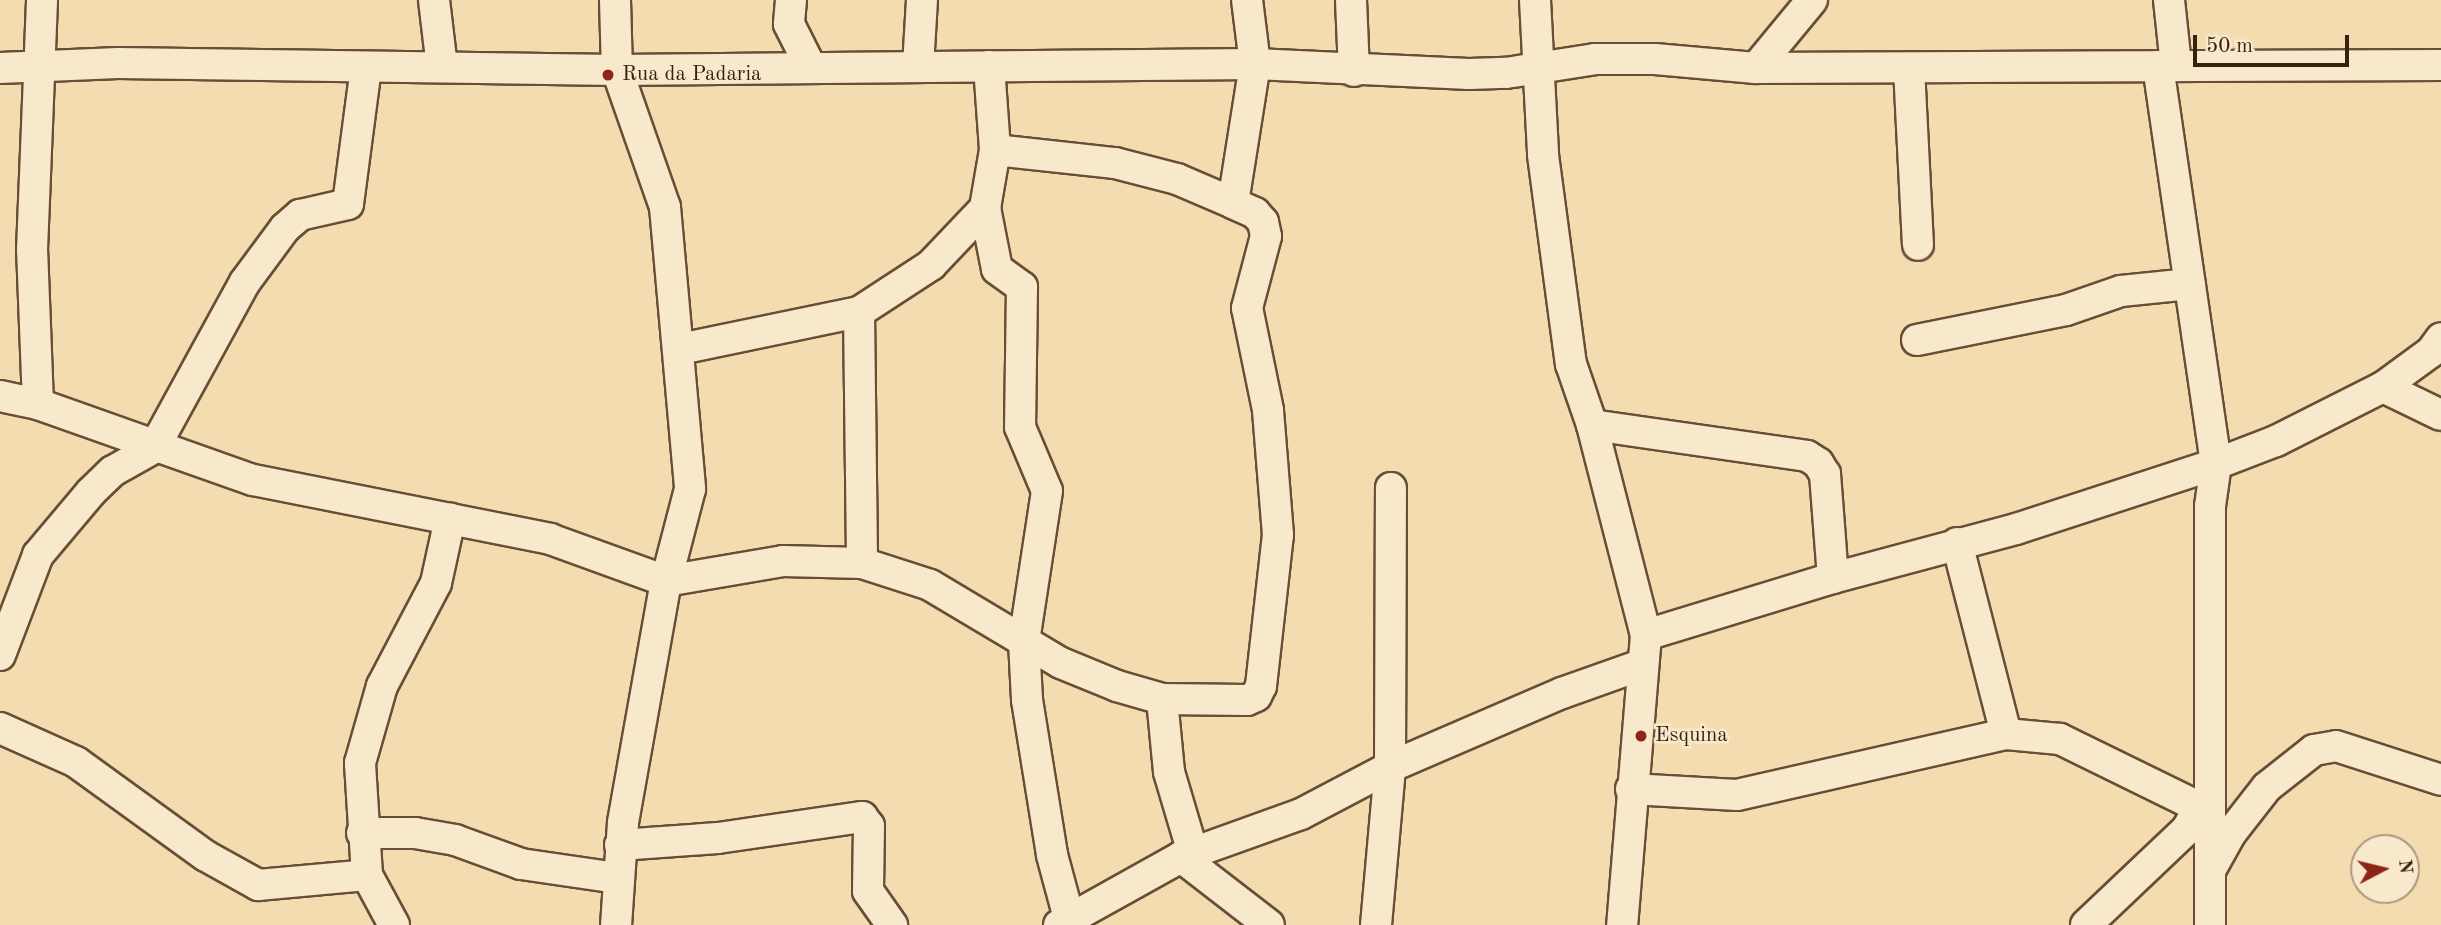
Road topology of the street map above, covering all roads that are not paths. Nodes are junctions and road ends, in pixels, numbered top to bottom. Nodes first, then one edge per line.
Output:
1 (42, 0) edge
2 (434, 0) edge
3 (615, 0) edge
4 (792, 0) edge
5 (922, 0) edge
6 (1247, 0) edge
7 (1351, 0) edge
8 (1535, 0) edge
9 (1812, 0) edge
10 (2169, 0) edge
11 (1255, 64) junction
12 (989, 65) junction
13 (2441, 65) edge
14 (918, 66) junction
15 (1536, 66) junction
16 (2167, 66) junction
17 (366, 67) junction
18 (442, 67) junction
19 (0, 68) edge
20 (37, 68) junction
21 (811, 68) junction
22 (1756, 68) junction
23 (1909, 68) junction
24 (617, 70) junction
25 (1354, 71) junction
26 (995, 150) junction
27 (1233, 203) junction
28 (985, 208) junction
29 (1917, 245) dead end
30 (2190, 284) junction
31 (859, 312) junction
32 (2441, 338) edge
33 (1917, 340) dead end
34 (680, 349) junction
35 (2383, 387) junction
36 (0, 397) edge
37 (38, 404) junction
38 (2441, 415) edge
39 (1592, 425) junction
40 (154, 448) junction
41 (2216, 464) junction
42 (1391, 488) dead end
43 (450, 520) junction
44 (1957, 543) junction
45 (862, 563) junction
46 (1833, 578) junction
47 (666, 581) junction
48 (1646, 635) junction
49 (1024, 642) junction
50 (0, 656) edge
51 (1641, 665) junction
52 (1162, 699) junction
53 (0, 729) edge
54 (2006, 734) junction
55 (1390, 767) junction
56 (2441, 780) edge
57 (1631, 789) junction
58 (2203, 811) junction
59 (362, 833) junction
60 (620, 845) junction
61 (1187, 855) junction
62 (2212, 867) junction
63 (367, 875) junction
64 (617, 878) junction
65 (1064, 921) edge
66 (394, 925) edge
67 (616, 925) edge
68 (892, 925) edge
69 (1269, 925) edge
70 (1376, 925) edge
71 (1622, 925) edge
72 (2086, 925) edge
73 (2210, 925) edge

1 - 20 street
2 - 18 street
3 - 24 street
4 - 21 street
5 - 14 street
6 - 11 street
7 - 25 street
8 - 15 street
9 - 22 street
10 - 16 street
11 - 12 street
11 - 25 street
11 - 27 street
12 - 14 street
12 - 26 street
13 - 16 street
14 - 21 street
15 - 22 street
15 - 25 street
15 - 39 street
16 - 23 street
16 - 30 street
17 - 18 street
17 - 20 street
17 - 40 street
18 - 24 street
19 - 20 street
20 - 37 street
21 - 24 street
22 - 23 street
23 - 29 street
24 - 34 street
26 - 27 street
26 - 28 street
27 - 52 street
28 - 31 street
28 - 49 street
30 - 33 street
30 - 41 street
31 - 34 street
31 - 45 street
32 - 35 street
34 - 47 street
35 - 38 street
35 - 41 street
36 - 37 street
37 - 40 street
39 - 46 street
39 - 48 street
40 - 43 street
40 - 50 street
41 - 44 street
41 - 58 street
42 - 55 street
43 - 47 street
43 - 59 street
44 - 46 street
44 - 54 street
45 - 47 street
45 - 49 street
46 - 48 street
47 - 60 street
48 - 51 street
49 - 52 street
49 - 65 street
51 - 55 street
51 - 57 street
52 - 61 street
53 - 63 street
54 - 57 street
54 - 58 street
55 - 61 street
55 - 70 street
56 - 62 street
57 - 71 street
58 - 62 street
58 - 72 street
59 - 63 street
59 - 64 street
60 - 64 street
60 - 68 street
61 - 65 street
61 - 69 street
62 - 73 street
63 - 66 street
64 - 67 street

